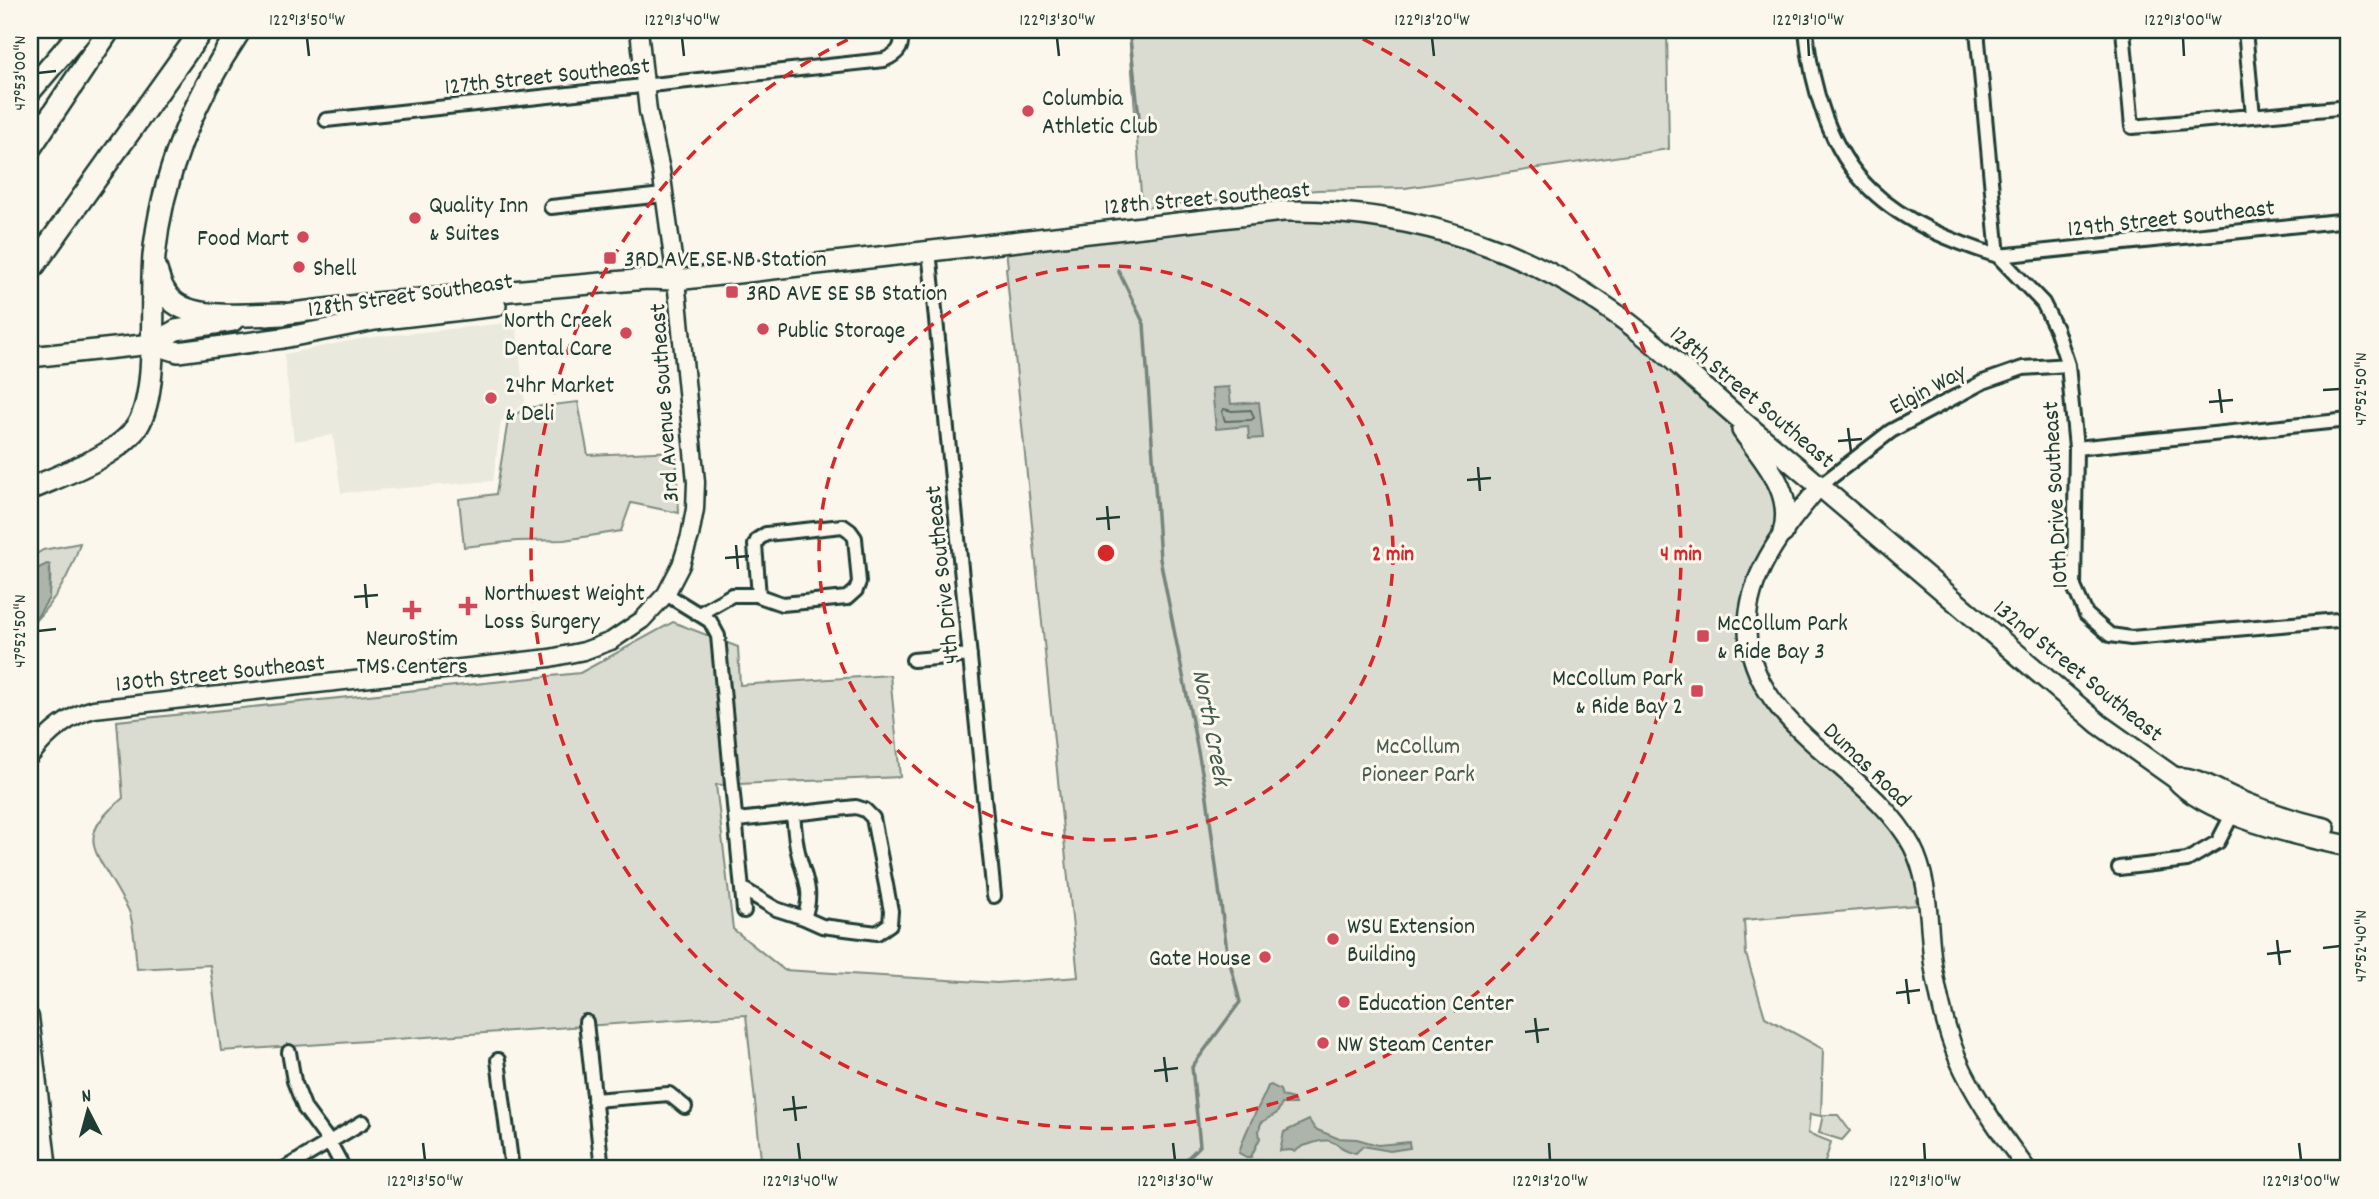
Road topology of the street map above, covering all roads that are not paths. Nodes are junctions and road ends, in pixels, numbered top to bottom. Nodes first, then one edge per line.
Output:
1 (82, 30) edge
2 (109, 30) edge
3 (202, 30) edge
4 (240, 30) edge
5 (639, 30) edge
6 (901, 30) edge
7 (1806, 30) edge
8 (1976, 30) edge
9 (2123, 30) edge
10 (2245, 30) edge
11 (645, 86) junction
12 (30, 91) edge
13 (2349, 107) edge
14 (2253, 116) junction
15 (326, 120) dead end
16 (30, 148) edge
17 (663, 195) junction
18 (551, 207) dead end
19 (2349, 220) edge
20 (929, 250) junction
21 (1998, 256) junction
22 (154, 260) junction
23 (30, 271) edge
24 (676, 280) junction
25 (461, 296) junction
26 (283, 314) junction
27 (375, 320) junction
28 (152, 344) junction
29 (30, 357) edge
30 (2068, 365) junction
31 (1723, 404) junction
32 (2349, 420) edge
33 (2076, 448) junction
34 (1821, 485) junction
35 (30, 489) edge
36 (1783, 533) junction
37 (666, 594) junction
38 (759, 596) junction
39 (1953, 599) joint
40 (699, 614) junction
41 (2349, 619) edge
42 (970, 655) junction
43 (913, 660) dead end
44 (30, 755) edge
45 (2175, 778) junction
46 (2233, 813) junction
47 (793, 814) junction
48 (737, 820) junction
49 (2349, 833) edge
50 (2349, 846) edge
51 (2119, 868) dead end
52 (743, 889) junction
53 (994, 896) dead end
54 (744, 911) dead end
55 (804, 918) junction
56 (30, 1017) edge
57 (586, 1022) dead end
58 (289, 1052) dead end
59 (498, 1060) dead end
60 (594, 1100) junction
61 (685, 1107) dead end
62 (363, 1122) dead end
63 (330, 1143) junction
64 (48, 1169) edge
65 (284, 1169) edge
66 (344, 1169) edge
67 (513, 1169) edge
68 (602, 1169) edge
69 (2027, 1169) edge

1 - 12 highway
2 - 16 highway
3 - 23 highway
4 - 22 highway
5 - 11 street, 3rd Avenue Southeast
6 - 11 street, 127th Street Southeast
7 - 21 street
8 - 21 street
9 - 14 street
10 - 14 street
11 - 15 street, 127th Street Southeast
11 - 17 street, 3rd Avenue Southeast
13 - 14 street
17 - 18 street
17 - 24 street, 3rd Avenue Southeast
19 - 21 street, 129th Street Southeast
20 - 24 main road, 128th Street Southeast
20 - 31 main road, 128th Street Southeast
20 - 42 street, 4th Drive Southeast
21 - 30 street, 10th Drive Southeast
22 - 26 highway
22 - 28 highway
24 - 25 main road, 128th Street Southeast
24 - 27 main road, 128th Street Southeast
24 - 37 street, 3rd Avenue Southeast
25 - 26 main road, 128th Street Southeast
25 - 27 main road
26 - 28 main road, 128th Street Southeast
27 - 28 main road, 128th Street Southeast
28 - 29 main road, 128th Street Southeast
28 - 35 highway
30 - 33 street, 10th Drive Southeast
30 - 34 street, Elgin Way
31 - 34 main road, 128th Street Southeast
31 - 36 main road
32 - 33 street
33 - 41 street, 10th Drive Southeast
34 - 36 street, Dumas Road
34 - 39 main road, 128th Street Southeast
36 - 69 street, Dumas Road
37 - 40 street
37 - 44 street, 130th Street Southeast
38 - 38 street
38 - 40 street
39 - 45 main road, 132nd Street Southeast
40 - 48 street
42 - 43 street
42 - 53 street, 4th Drive Southeast
45 - 46 main road, 132nd Street Southeast
45 - 49 main road, 132nd Street Southeast
46 - 50 main road, 132nd Street Southeast
46 - 51 street
47 - 48 street
47 - 55 street
47 - 55 street
48 - 52 street
52 - 54 street
52 - 55 street
56 - 64 street
57 - 60 street
58 - 63 street
59 - 67 street
60 - 61 street
60 - 68 street
62 - 63 street
63 - 65 street
63 - 66 street

